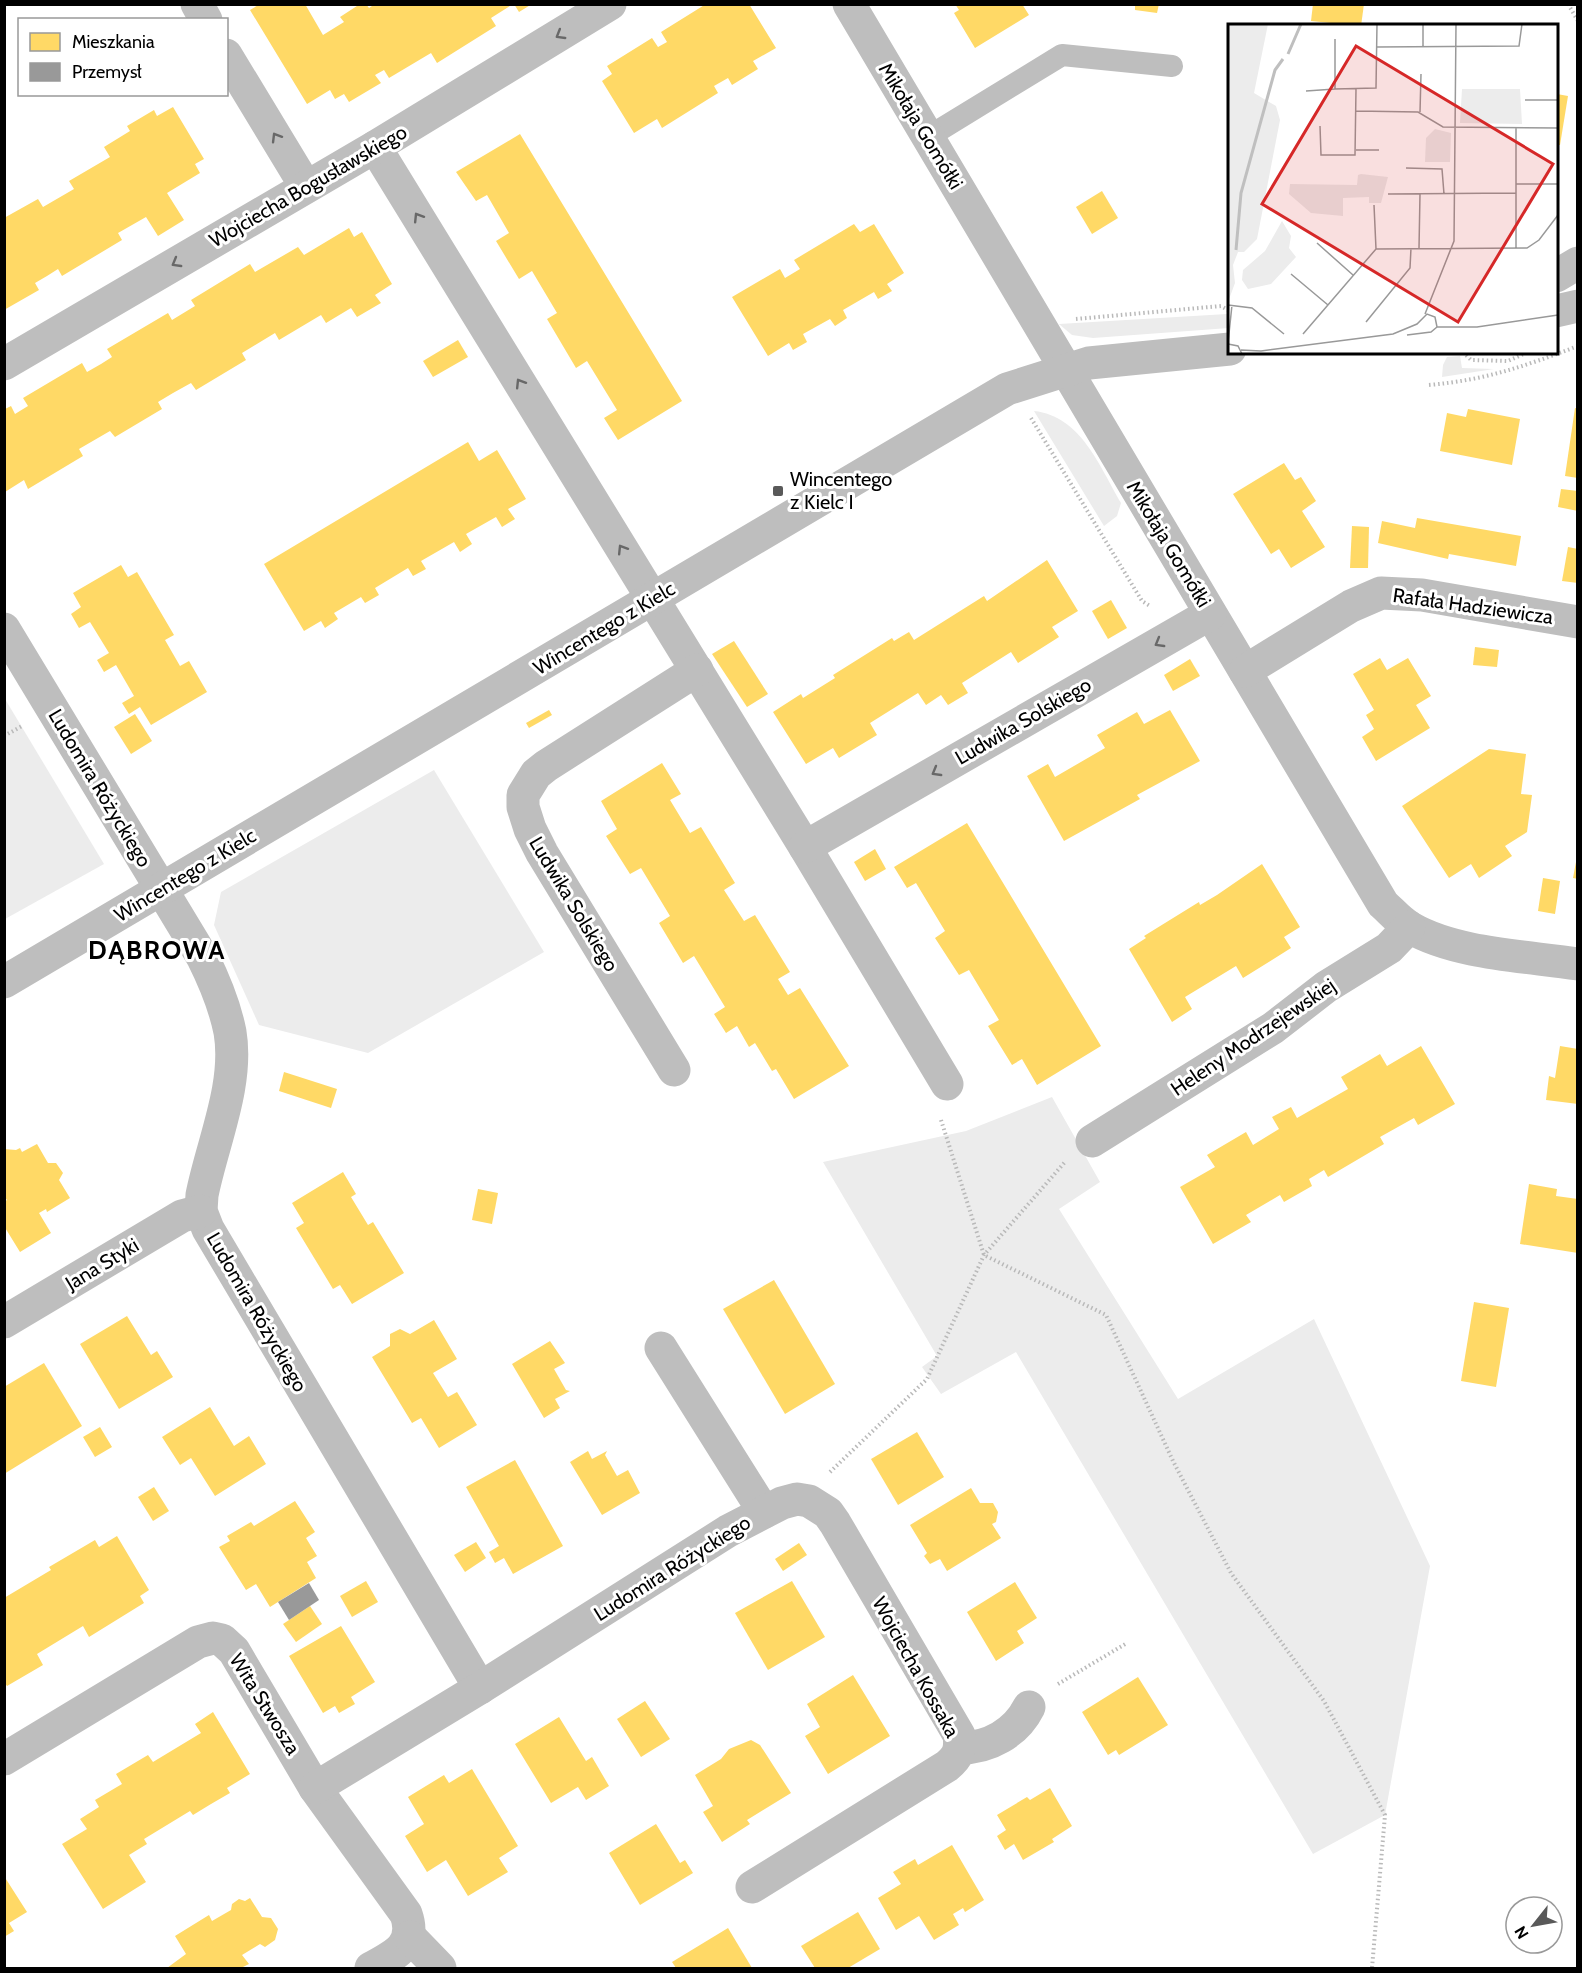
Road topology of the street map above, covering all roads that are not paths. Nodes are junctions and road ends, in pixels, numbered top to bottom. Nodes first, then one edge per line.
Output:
1 (196, 4) edge
2 (610, 4) edge
3 (849, 4) edge
4 (205, 18) edge
5 (228, 58) edge
6 (1172, 66) dead end
7 (928, 137) junction
8 (375, 147) junction
9 (306, 187) junction
10 (1578, 262) edge
11 (1558, 275) edge
12 (1578, 306) edge
13 (1558, 311) edge
14 (1228, 349) edge
15 (4, 364) edge
16 (1064, 369) junction
17 (653, 598) junction
18 (1210, 614) junction
19 (1578, 622) edge
20 (4, 629) edge
21 (697, 670) junction
22 (1245, 672) junction
23 (805, 847) junction
24 (161, 890) junction
25 (1409, 927) junction
26 (1578, 964) edge
27 (4, 982) edge
28 (675, 1070) dead end
29 (941, 1075) road end
30 (1092, 1141) road end
31 (201, 1211) junction
32 (4, 1322) edge
33 (661, 1348) dead end
34 (764, 1512) junction
35 (835, 1523) joint
36 (480, 1688) junction
37 (1029, 1707) road end
38 (960, 1748) junction
39 (4, 1759) edge
40 (315, 1788) junction
41 (752, 1887) dead end
42 (410, 1937) junction
43 (371, 1968) edge
44 (440, 1968) edge

1 - 4 street
2 -> 8 street, Wojciecha Bogusławskiego
3 - 7 street, Mikołaja Gomółki
9 -> 5 street
6 - 7 lane
7 - 16 street, Mikołaja Gomółki
8 - 9 street, Wojciecha Bogusławskiego
17 -> 8 street
9 -> 15 street, Wojciecha Bogusławskiego
10 - 11 street
12 - 13 street
14 - 16 street, Wincentego z Kielc
16 - 17 street, Wincentego z Kielc
16 - 18 street, Mikołaja Gomółki
17 - 21 street
17 - 24 street, Wincentego z Kielc
18 - 22 street, Mikołaja Gomółki
18 -> 23 street, Ludwika Solskiego
19 - 22 street, Rafała Hadziewicza
20 - 24 street, Ludomira Różyckiego
21 - 23 street
21 - 28 street, Ludwika Solskiego
22 - 25 street, Mikołaja Gomółki
23 - 29 street
24 - 27 street, Wincentego z Kielc
24 - 31 street, Ludomira Różyckiego
25 - 26 street, Mikołaja Gomółki
25 - 30 street, Heleny Modrzejewskiej
31 - 32 street, Jana Styki
31 - 36 street, Ludomira Różyckiego
33 - 34 street
34 - 35 street, Ludomira Różyckiego
34 - 36 street, Ludomira Różyckiego
35 - 38 street, Wojciecha Kossaka
36 - 40 street, Ludomira Różyckiego
37 - 38 street
38 - 41 street, Wojciecha Kossaka
39 - 40 street, Wita Stwosza
40 - 42 street, Wita Stwosza
42 - 43 street
42 - 44 street

